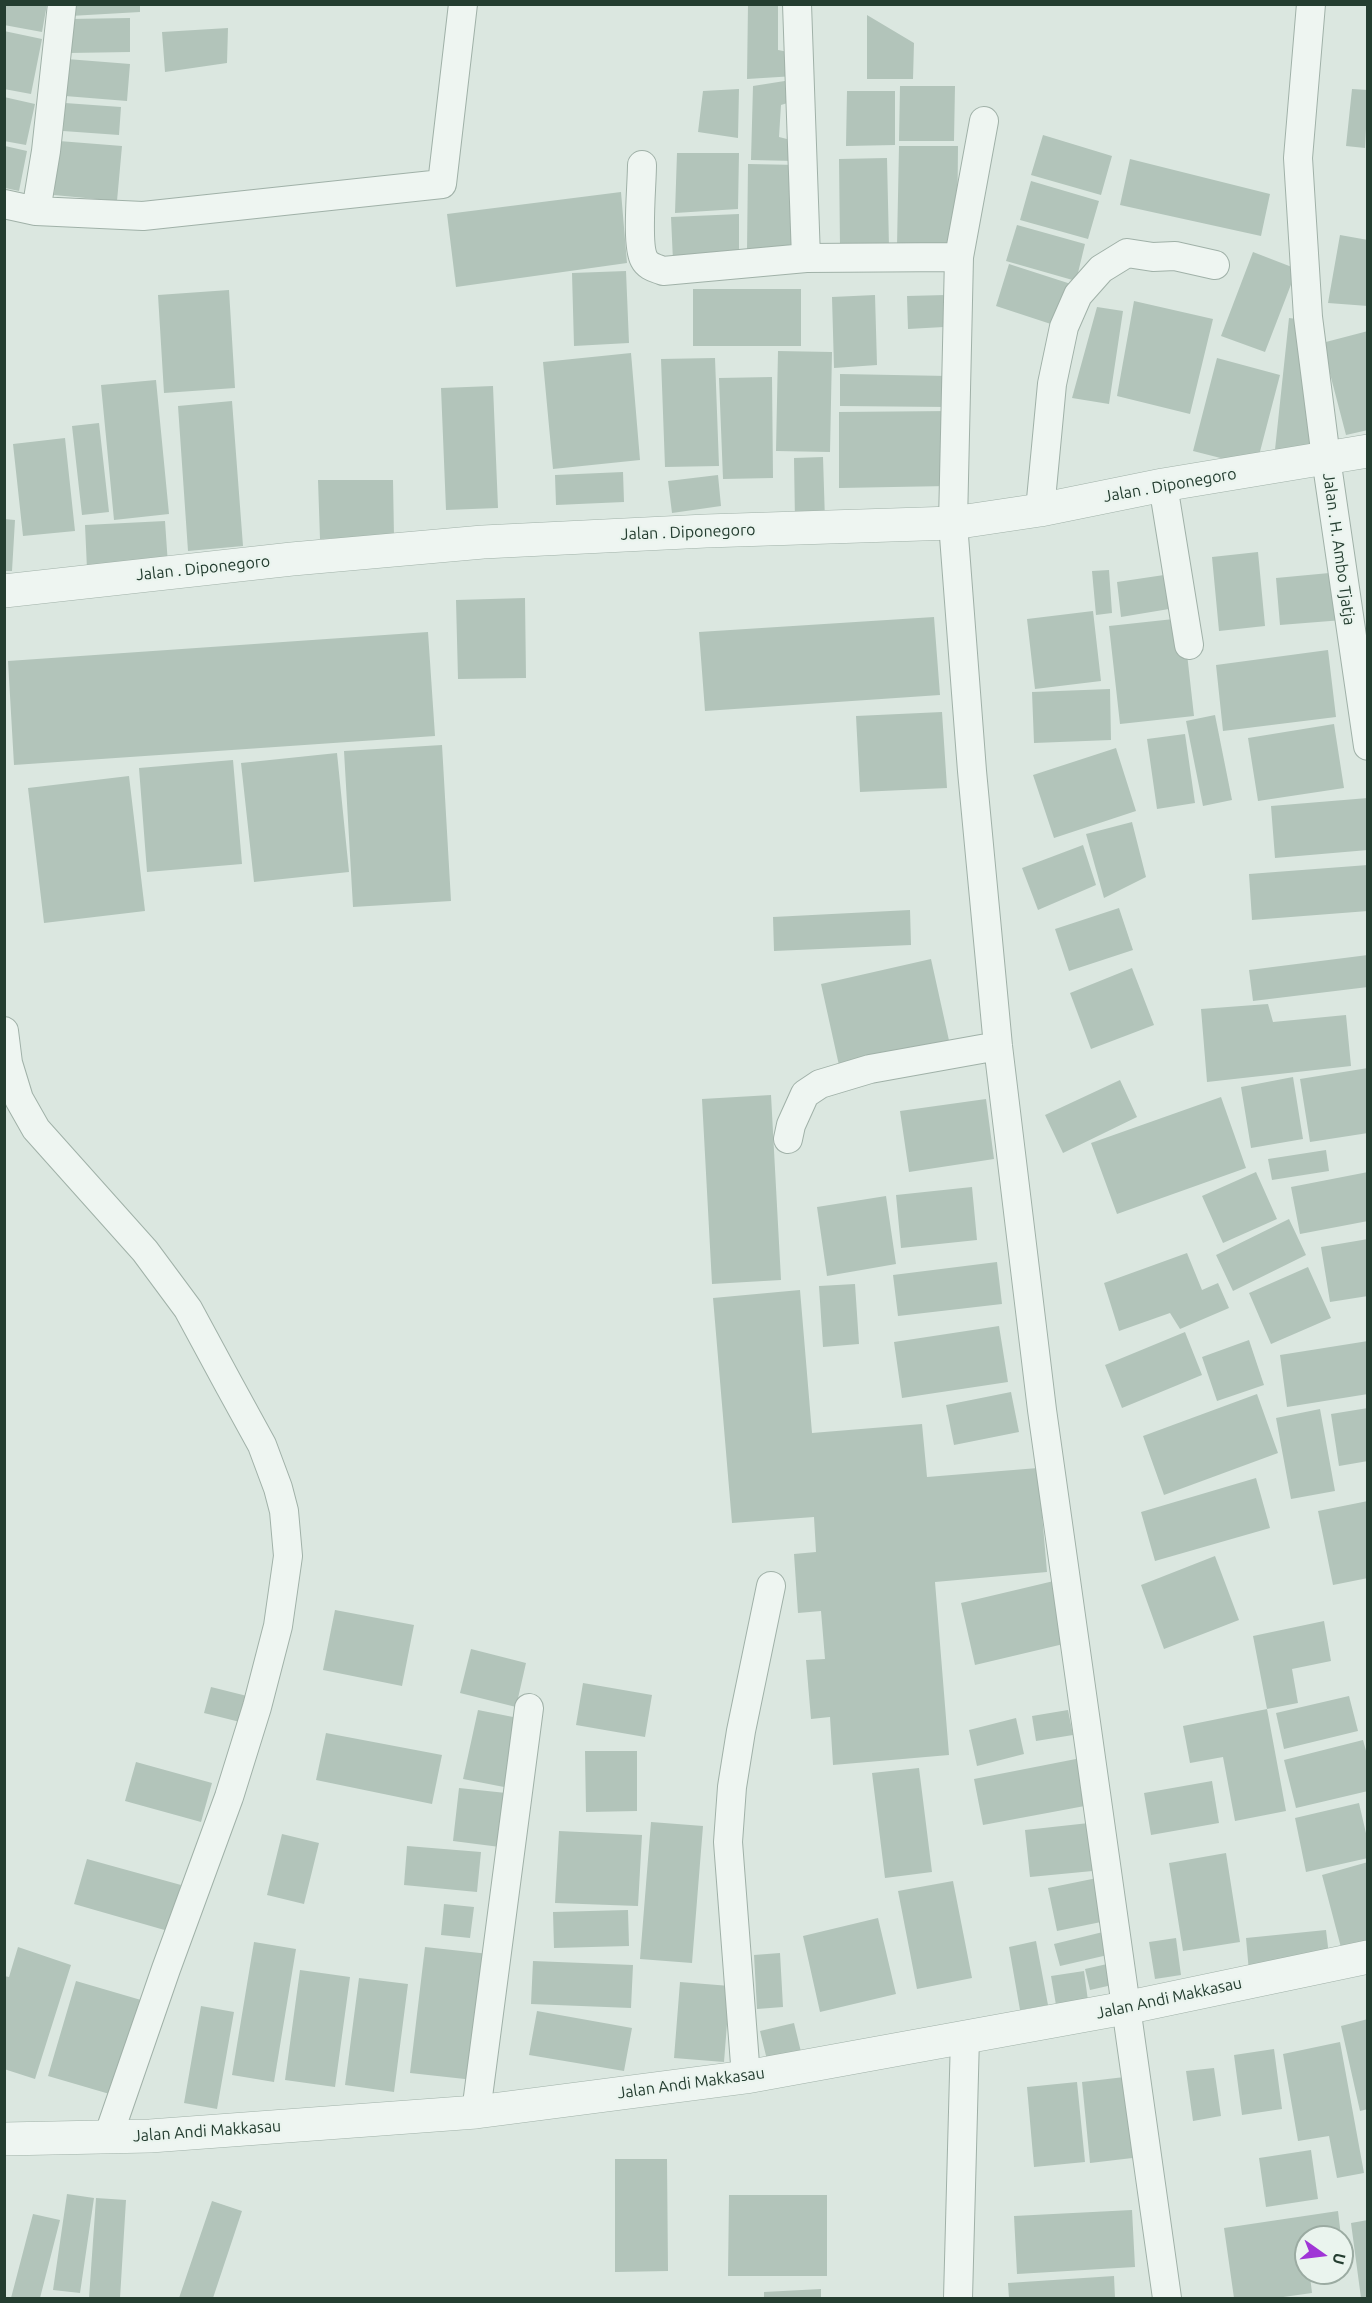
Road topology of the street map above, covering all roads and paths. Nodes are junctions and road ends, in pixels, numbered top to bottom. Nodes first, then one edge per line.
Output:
1 (62, 4) edge
2 (464, 4) edge
3 (797, 4) edge
4 (1311, 4) edge
5 (984, 121) dead end
6 (642, 165) dead end
7 (4, 204) edge
8 (36, 211) junction
9 (959, 257) junction
10 (806, 258) junction
11 (1215, 264) dead end
12 (1368, 451) edge
13 (1326, 458) junction
14 (1163, 485) junction
15 (1040, 510) junction
16 (953, 523) junction
17 (4, 591) edge
18 (1189, 645) dead end
19 (1368, 746) edge
20 (4, 1031) edge
21 (998, 1046) junction
22 (788, 1139) dead end
23 (771, 1586) dead end
24 (529, 1708) dead end
25 (1368, 1957) edge
26 (1125, 2008) junction
27 (965, 2037) junction
28 (746, 2077) junction
29 (476, 2112) junction
30 (108, 2137) junction
31 (4, 2139) edge
32 (958, 2298) edge
33 (1167, 2298) edge

1 - 8 street
2 - 8 street
3 - 10 street
4 - 13 street, Jalan . H. Ambo Tjatja
5 - 9 street
6 - 10 street
7 - 8 street
9 - 10 street
9 - 16 street
11 - 15 street
12 - 13 street, Jalan . Diponegoro
13 - 14 street, Jalan . Diponegoro
13 - 19 street, Jalan . H. Ambo Tjatja
14 - 15 street, Jalan . Diponegoro
14 - 18 street
15 - 16 street, Jalan . Diponegoro
16 - 17 street, Jalan . Diponegoro
16 - 21 street
20 - 30 street
21 - 22 street
21 - 26 street
23 - 28 street
24 - 29 street
25 - 26 street, Jalan Andi Makkasau
26 - 27 street, Jalan Andi Makkasau
26 - 33 street
27 - 28 street, Jalan Andi Makkasau
27 - 32 street
28 - 29 street, Jalan Andi Makkasau
29 - 30 street, Jalan Andi Makkasau
30 - 31 street, Jalan Andi Makkasau

